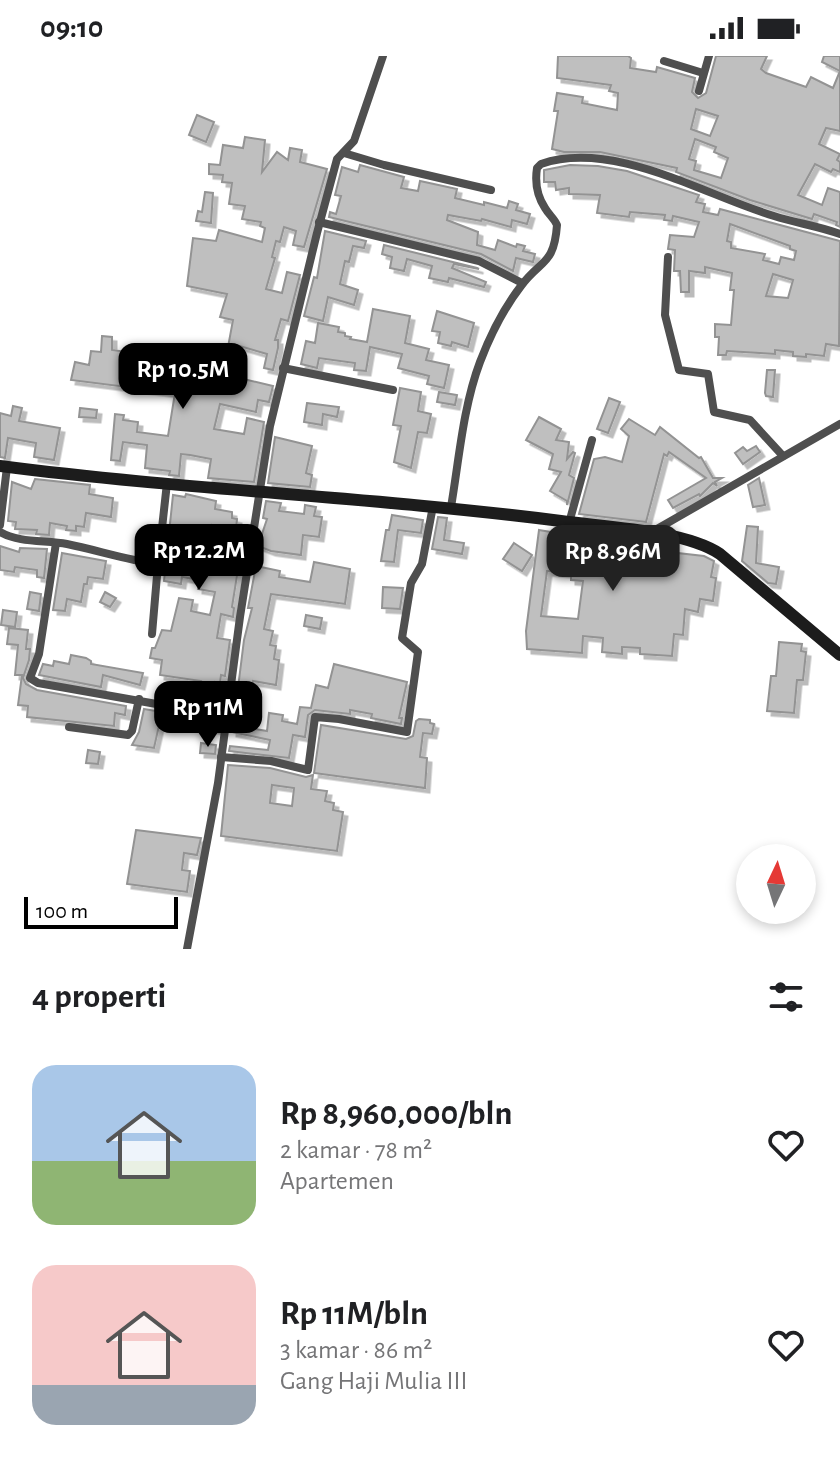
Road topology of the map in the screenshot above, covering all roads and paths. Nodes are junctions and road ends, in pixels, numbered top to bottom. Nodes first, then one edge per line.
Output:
1 (383, 56) edge
2 (709, 56) edge
3 (664, 61) dead end
4 (703, 73) junction
5 (699, 91) dead end
6 (344, 153) junction
7 (491, 190) dead end
8 (319, 222) junction
9 (840, 234) edge
10 (668, 257) dead end
11 (522, 283) junction
12 (283, 368) junction
13 (393, 390) dead end
14 (840, 424) edge
15 (592, 440) dead end
16 (783, 456) junction
17 (3, 466) edge
18 (167, 483) junction
19 (258, 492) junction
20 (433, 506) junction
21 (451, 507) junction
22 (569, 523) junction
23 (0, 525) edge
24 (0, 532) edge
25 (650, 533) junction
26 (56, 543) junction
27 (158, 564) junction
28 (152, 634) dead end
29 (840, 655) edge
30 (139, 699) junction
31 (179, 708) dead end
32 (69, 727) dead end
33 (221, 757) junction
34 (187, 949) edge

1 - 6 street
2 - 4 street
3 - 4 street
4 - 5 street
6 - 7 street
6 - 8 street
8 - 11 street
8 - 12 street
9 - 11 street
10 - 16 street
11 - 21 street
12 - 13 street
12 - 19 street
14 - 16 street
15 - 22 street
16 - 25 street
17 - 18 main road
17 - 23 street
18 - 19 main road
18 - 27 street
19 - 20 main road
19 - 33 street
20 - 21 main road
20 - 33 street
21 - 22 main road
22 - 25 main road
24 - 26 street
25 - 29 main road
26 - 27 street
26 - 30 street
27 - 28 street
30 - 31 street
30 - 32 street
33 - 34 street

